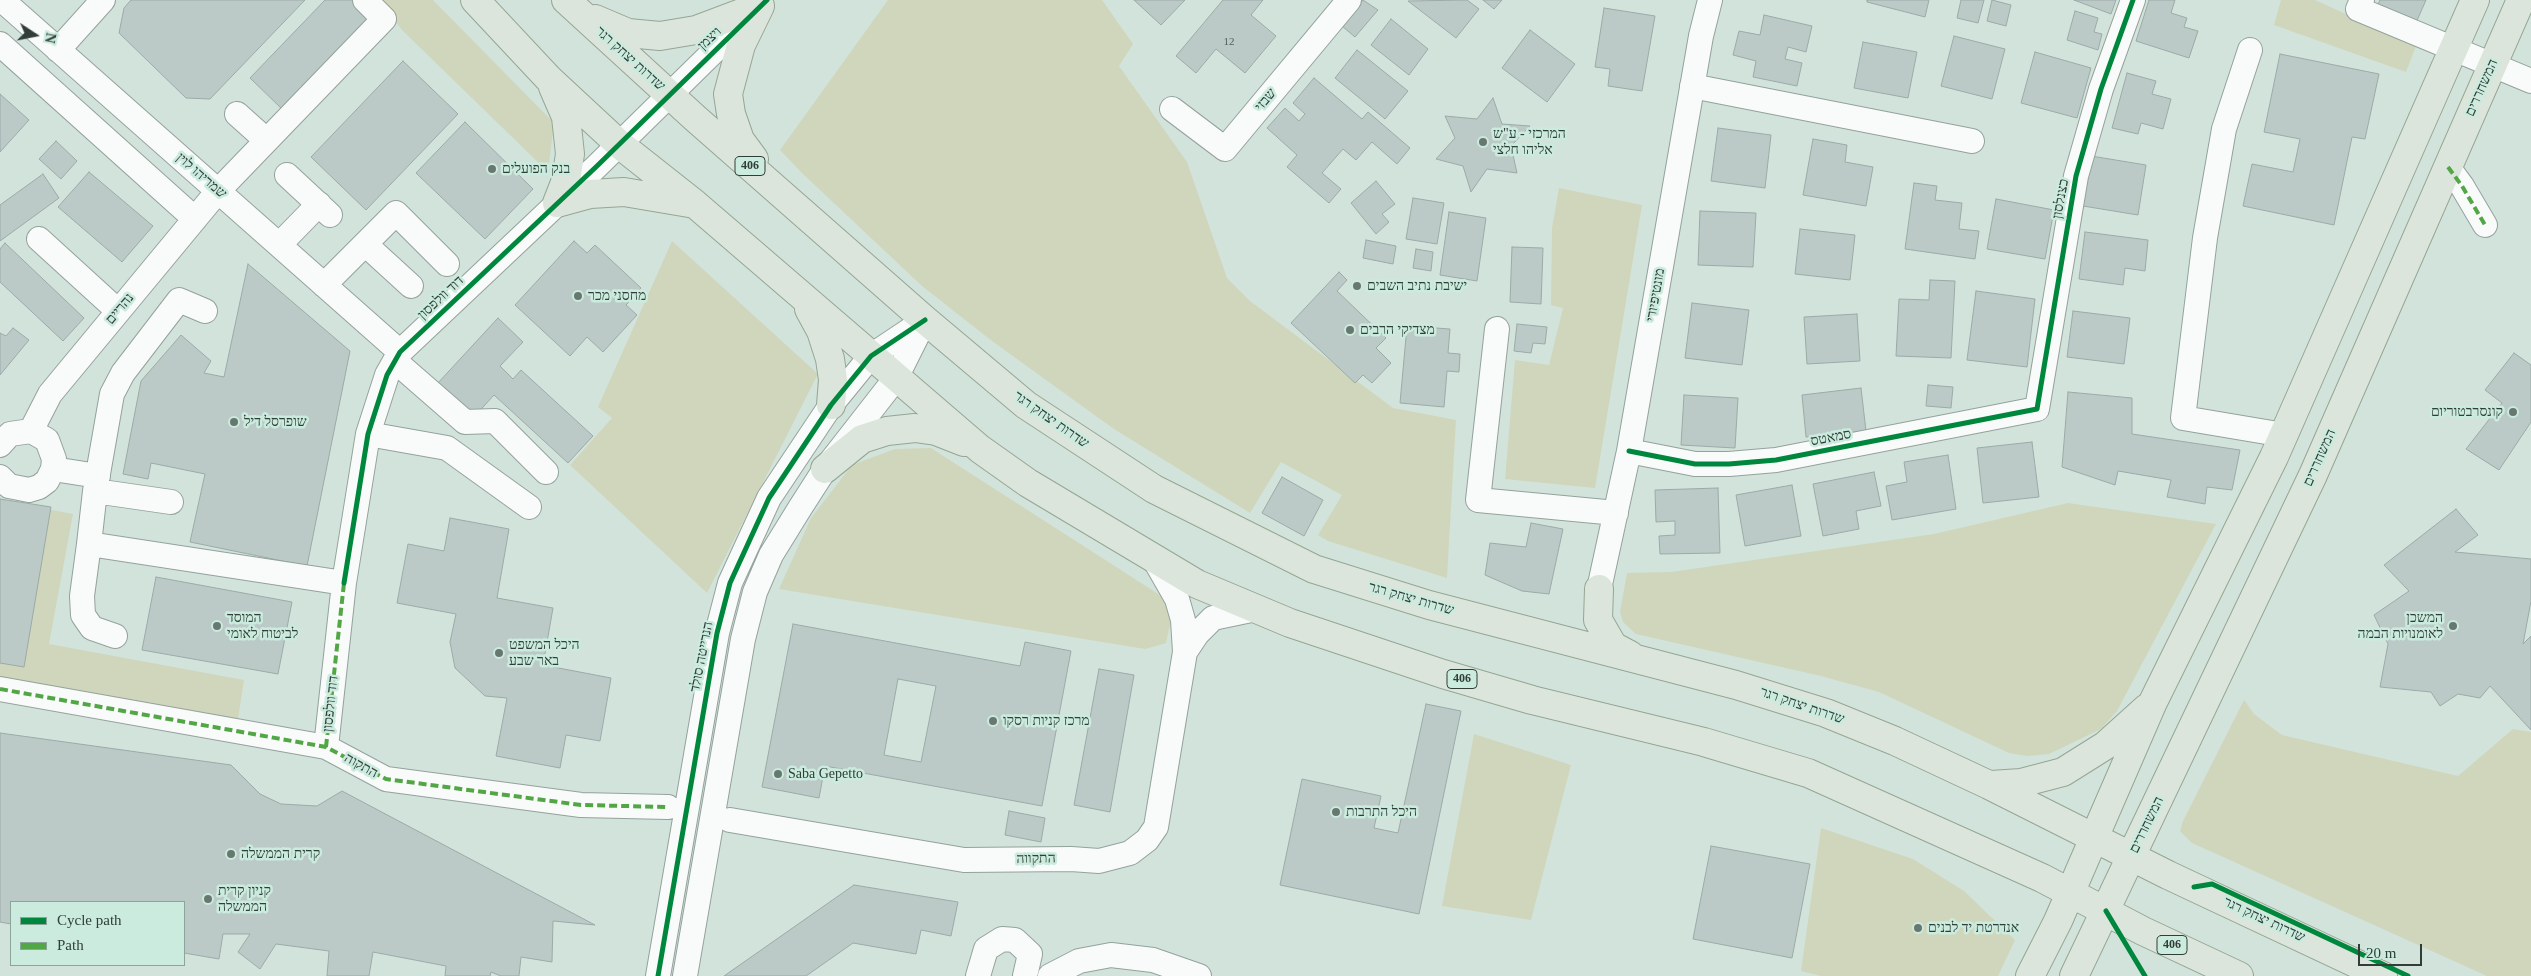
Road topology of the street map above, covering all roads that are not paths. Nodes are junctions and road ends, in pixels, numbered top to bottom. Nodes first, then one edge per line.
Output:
1 (2, 0) edge
2 (103, 0) edge
3 (365, 0) edge
4 (475, 0) edge
5 (1349, 0) edge
6 (1710, 0) edge
7 (2133, 0) edge
8 (2475, 0) edge
9 (2521, 0) edge
10 (764, 3) edge
11 (2353, 3) edge
12 (572, 5) edge
13 (0, 44) edge
14 (58, 50) junction
15 (2250, 50) dead end
16 (2453, 50) junction
17 (2492, 65) junction
18 (549, 79) junction
19 (2531, 81) edge
20 (1692, 86) junction
21 (668, 94) junction
22 (1172, 109) dead end
23 (236, 114) dead end
24 (266, 140) junction
25 (1972, 141) dead end
26 (619, 144) junction
27 (2448, 167) junction
28 (287, 175) dead end
29 (777, 189) junction
30 (218, 191) junction
31 (558, 204) junction
32 (694, 204) junction
33 (195, 219) junction
34 (2485, 225) dead end
35 (39, 239) dead end
36 (365, 244) junction
37 (279, 245) junction
38 (447, 264) dead end
39 (324, 285) junction
40 (411, 286) dead end
41 (803, 299) junction
42 (205, 310) dead end
43 (118, 311) junction
44 (925, 320) junction
45 (1497, 329) dead end
46 (871, 356) junction
47 (397, 357) junction
48 (896, 378) junction
49 (831, 405) junction
50 (2037, 409) joint
51 (30, 431) junction
52 (368, 434) junction
53 (2284, 435) junction
54 (0, 445) edge
55 (980, 449) junction
56 (1629, 451) junction
57 (824, 469) junction
58 (53, 470) junction
59 (546, 472) dead end
60 (0, 477) edge
61 (96, 484) junction
62 (171, 502) dead end
63 (529, 507) dead end
64 (1616, 513) junction
65 (89, 544) junction
66 (1153, 557) junction
67 (344, 583) junction
68 (1599, 589) junction
69 (1256, 609) junction
70 (116, 636) dead end
71 (1554, 638) junction
72 (1185, 652) junction
73 (1638, 660) junction
74 (0, 689) edge
75 (2153, 702) junction
76 (326, 747) junction
77 (1989, 785) junction
78 (668, 808) dead end
79 (730, 820) dead end
80 (2094, 836) junction
81 (2132, 856) junction
82 (2071, 892) junction
83 (2106, 911) junction
84 (658, 976) edge
85 (686, 976) edge
86 (978, 976) edge
87 (1025, 976) edge
88 (1050, 976) edge
89 (1199, 976) edge
90 (2030, 976) edge
91 (2074, 976) edge
92 (2239, 976) edge
93 (2383, 976) edge

1 - 14 street, שמריהו לוין
2 - 14 street
3 - 24 street, נהריים
4 - 18 main road, 406
5 - 22 street, שבזי
6 - 20 street, מונטיפיורי
7 - 50 street, כצנלסון
8 - 16 main road
9 - 17 main road, המשחררים
10 - 12 main road
10 - 21 street, ויצמן
10 - 29 main road
11 - 16 street
12 - 21 main road, שדרות יצחק רגר / 406
13 - 33 street
14 - 30 street, שמריהו לוין
15 - 53 street
16 - 17 street
16 - 53 main road
17 - 19 street
17 - 27 main road, המשחררים
18 - 26 main road, 406
18 - 31 main road
20 - 25 street
20 - 56 street, מונטיפיורי
21 - 26 street, דוד וולפסון
21 - 29 main road, שדרות יצחק רגר / 406
23 - 24 street
24 - 30 street, נהריים
26 - 31 street, דוד וולפסון
26 - 32 main road, 406
27 - 34 street
27 - 81 main road, המשחררים
28 - 37 street
29 - 44 main road, שדרות יצחק רגר / 406
30 - 33 street, נהריים
30 - 37 street, שמריהו לוין
31 - 32 main road
31 - 47 street, דוד וולפסון
32 - 41 main road, 406
33 - 43 street, נהריים
35 - 43 street
36 - 38 street
36 - 39 street
36 - 40 street
37 - 39 street, שמריהו לוין
39 - 47 street, שמריהו לוין
41 - 46 main road, 406
41 - 49 main road
42 - 61 street
43 - 51 street, נהריים
44 - 46 street, הנרייטה סולד
44 - 48 street
44 - 71 main road, שדרות יצחק רגר / 406
45 - 64 street
46 - 48 main road, 406
46 - 49 street, הנרייטה סולד
47 - 52 street, דוד וולפסון
47 - 59 street, שמריהו לוין
48 - 55 main road, 406
48 - 57 street
49 - 84 street, הנרייטה סולד
50 - 56 street, סמאטס
51 - 54 street
51 - 58 street
52 - 63 street
52 - 67 street, דוד וולפסון
53 - 75 main road
55 - 57 main road
55 - 66 main road, 406
56 - 64 street, מונטיפיורי
57 - 85 street
58 - 60 street
58 - 61 street
61 - 62 street
61 - 65 street
64 - 68 street, מונטיפיורי
65 - 67 street
65 - 70 street
66 - 69 main road, 406
66 - 72 street, התקווה
67 - 76 street, דוד וולפסון
68 - 71 main road
68 - 73 main road
69 - 72 street, התקווה
69 - 82 main road, 406
71 - 73 main road, שדרות יצחק רגר / 406
72 - 79 street, התקווה
73 - 77 main road, שדרות יצחק רגר / 406
74 - 76 street, התקוה
75 - 77 main road
75 - 80 main road
76 - 78 street, התקוה
77 - 80 main road, שדרות יצחק רגר / 406
80 - 81 main road, שדרות יצחק רגר / 406
80 - 82 main road
81 - 83 main road, המשחררים
81 - 93 main road, שדרות יצחק רגר / 406
82 - 83 main road, 406
82 - 90 main road
83 - 91 main road, המשחררים
83 - 92 main road, 406
86 - 87 street
88 - 89 street

